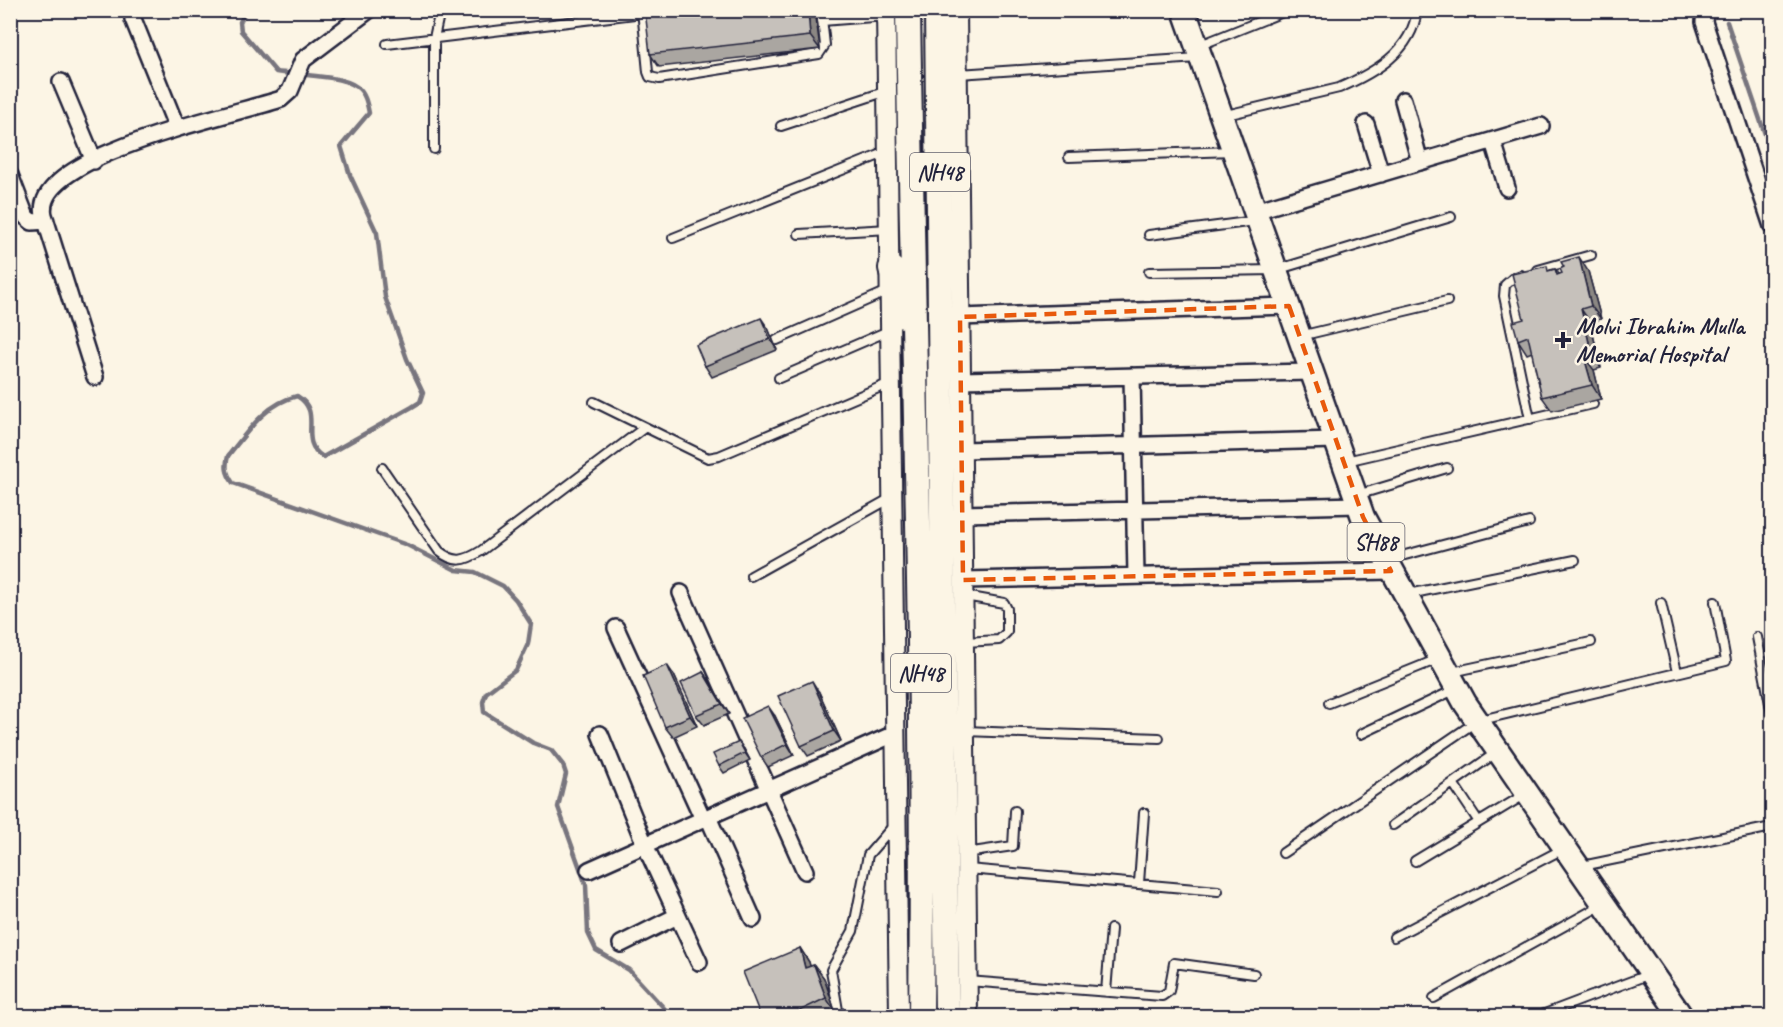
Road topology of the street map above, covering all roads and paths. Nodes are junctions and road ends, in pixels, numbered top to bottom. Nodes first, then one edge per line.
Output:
1 (369, 10) edge
2 (440, 10) edge
3 (583, 10) edge
4 (821, 10) edge
5 (937, 10) edge
6 (957, 10) edge
7 (1184, 10) edge
8 (1288, 10) edge
9 (1417, 10) edge
10 (1705, 10) edge
11 (643, 12) edge
12 (893, 12) edge
13 (133, 19) dead end
14 (584, 20) junction
15 (822, 21) junction
16 (434, 38) junction
17 (387, 44) dead end
18 (1198, 52) junction
19 (957, 74) junction
20 (61, 82) dead end
21 (887, 91) junction
22 (1403, 100) dead end
23 (1221, 116) junction
24 (1366, 124) dead end
25 (781, 126) dead end
26 (1541, 126) dead end
27 (177, 128) junction
28 (1493, 141) junction
29 (434, 149) dead end
30 (889, 151) junction
31 (1233, 151) junction
32 (1069, 157) dead end
33 (94, 161) junction
34 (1420, 162) junction
35 (1381, 174) junction
36 (10, 175) edge
37 (1507, 188) dead end
38 (1256, 216) junction
39 (1451, 217) dead end
40 (46, 221) junction
41 (1773, 226) edge
42 (890, 229) junction
43 (799, 234) dead end
44 (1149, 235) dead end
45 (673, 238) dead end
46 (1591, 255) dead end
47 (1276, 270) junction
48 (1149, 272) dead end
49 (891, 279) junction
50 (1447, 301) dead end
51 (1288, 306) junction
52 (960, 312) junction
53 (891, 330) junction
54 (1299, 336) junction
55 (777, 340) dead end
56 (913, 356) junction
57 (943, 361) junction
58 (1312, 372) junction
59 (1132, 376) junction
60 (95, 377) dead end
61 (779, 378) dead end
62 (961, 381) junction
63 (891, 382) junction
64 (594, 402) dead end
65 (1593, 404) dead end
66 (1530, 419) junction
67 (644, 428) junction
68 (1336, 440) junction
69 (1134, 446) junction
70 (962, 450) junction
71 (1344, 462) junction
72 (382, 468) dead end
73 (1447, 468) dead end
74 (891, 498) junction
75 (1357, 500) junction
76 (1135, 510) junction
77 (962, 514) junction
78 (1529, 522) dead end
79 (1575, 560) dead end
80 (1388, 565) junction
81 (751, 576) dead end
82 (1136, 576) junction
83 (964, 588) junction
84 (681, 593) dead end
85 (1404, 595) junction
86 (1715, 602) dead end
87 (1661, 603) dead end
88 (616, 628) dead end
89 (1757, 637) dead end
90 (965, 642) junction
91 (1591, 642) dead end
92 (1677, 672) junction
93 (1448, 673) junction
94 (1329, 703) dead end
95 (1773, 714) edge
96 (1477, 721) junction
97 (965, 731) junction
98 (600, 734) dead end
99 (894, 734) junction
100 (1360, 734) dead end
101 (1159, 738) dead end
102 (1498, 751) junction
103 (1453, 783) junction
104 (770, 789) junction
105 (1527, 793) junction
106 (1015, 811) dead end
107 (1144, 813) dead end
108 (706, 818) junction
109 (1479, 822) junction
110 (896, 824) junction
111 (1393, 825) dead end
112 (1773, 827) edge
113 (645, 845) junction
114 (1565, 848) junction
115 (1283, 853) dead end
116 (966, 861) junction
117 (1415, 861) dead end
118 (1578, 867) junction
119 (589, 870) dead end
120 (805, 872) dead end
121 (1138, 883) junction
122 (1218, 891) dead end
123 (1604, 904) junction
124 (677, 916) junction
125 (753, 919) dead end
126 (1111, 929) dead end
127 (1394, 937) dead end
128 (621, 944) dead end
129 (699, 962) dead end
130 (1254, 974) dead end
131 (1651, 974) junction
132 (968, 981) junction
133 (1106, 992) junction
134 (1434, 998) dead end
135 (839, 1017) edge
136 (899, 1017) edge
137 (921, 1017) edge
138 (947, 1017) edge
139 (968, 1017) edge
140 (1539, 1017) edge
141 (1681, 1017) edge

1 - 27 street
2 - 16 lane
3 - 14 lane
4 - 15 lane
5 - 57 highway, NH48
6 - 19 street
7 - 18 main road, SH88
8 - 18 lane
9 - 23 lane
10 - 41 street
11 - 14 lane
11 - 15 lane
12 - 15 lane
12 - 21 street
12 - 56 highway, NH48
13 - 27 street
14 - 16 lane
16 - 17 lane
16 - 29 lane
18 - 19 lane
18 - 23 main road, SH88
19 - 52 street
20 - 33 street
21 - 25 lane
21 - 30 street
22 - 34 street
23 - 31 main road, SH88
24 - 35 street
26 - 28 street
27 - 33 street
28 - 34 street
28 - 37 street
30 - 42 street
30 - 45 lane
31 - 32 lane
31 - 38 main road, SH88
33 - 40 street
34 - 35 street
35 - 38 street
36 - 40 street
38 - 44 lane
38 - 47 main road, SH88
39 - 47 lane
40 - 60 street
42 - 43 lane
42 - 49 street
46 - 66 lane
47 - 48 lane
47 - 51 main road, SH88
49 - 53 street
49 - 55 lane
49 - 56 highway
50 - 54 lane
51 - 52 street
51 - 54 main road, SH88
52 - 57 highway
52 - 62 street
53 - 61 lane
53 - 63 street
54 - 58 main road, SH88
56 - 137 highway, NH48
57 - 138 highway, NH48
58 - 59 street
58 - 68 main road, SH88
59 - 62 street
59 - 69 street
62 - 70 street
63 - 67 lane
63 - 74 street
64 - 67 lane
65 - 66 lane
66 - 71 lane
67 - 72 lane
68 - 69 street
68 - 71 main road, SH88
69 - 70 street
69 - 76 street
70 - 77 street
71 - 75 main road, SH88
73 - 75 lane
74 - 81 lane
74 - 99 street
75 - 76 street
75 - 80 main road, SH88
76 - 77 street
76 - 82 street
77 - 83 street
78 - 80 lane
79 - 85 lane
80 - 82 street
80 - 85 main road, SH88
82 - 83 street
83 - 90 street
83 - 90 lane
84 - 104 street
85 - 93 main road, SH88
86 - 92 lane
87 - 92 lane
88 - 108 street
89 - 95 lane
90 - 97 street
91 - 93 lane
92 - 96 lane
93 - 94 lane
93 - 96 main road, SH88
93 - 100 lane
96 - 102 main road, SH88
96 - 115 lane
97 - 101 lane
97 - 116 street
98 - 113 street
99 - 104 street
99 - 110 street
102 - 103 lane
102 - 105 main road, SH88
103 - 109 lane
103 - 111 lane
104 - 108 street
104 - 120 street
105 - 109 lane
105 - 114 main road, SH88
106 - 116 lane
107 - 121 lane
108 - 113 street
108 - 125 street
109 - 117 lane
110 - 135 lane
110 - 136 street
112 - 118 lane
113 - 119 street
113 - 124 street
114 - 118 main road, SH88
114 - 127 lane
116 - 121 lane
116 - 132 street
118 - 123 main road, SH88
121 - 122 lane
123 - 131 main road, SH88
123 - 134 lane
124 - 128 street
124 - 129 street
126 - 133 lane
130 - 133 lane
131 - 140 lane
131 - 141 main road, SH88
132 - 133 lane
132 - 139 street

